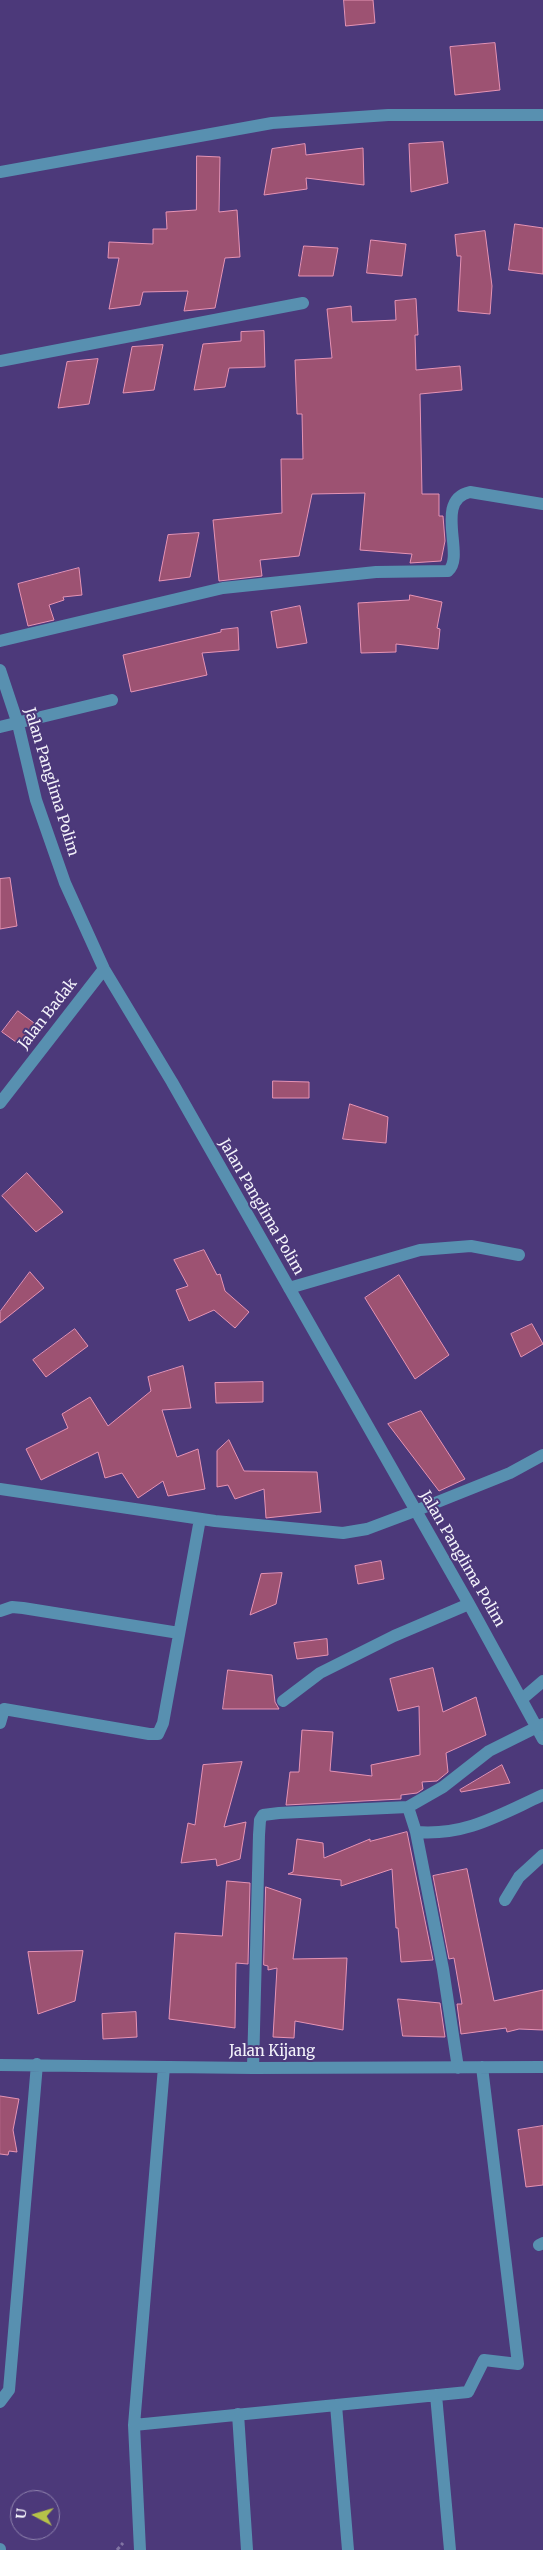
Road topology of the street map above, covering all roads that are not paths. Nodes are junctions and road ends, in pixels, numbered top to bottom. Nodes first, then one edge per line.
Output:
1 (543, 115) edge
2 (0, 172) edge
3 (303, 303) dead end
4 (0, 361) edge
5 (543, 504) edge
6 (0, 641) edge
7 (0, 670) edge
8 (112, 700) dead end
9 (18, 724) junction
10 (0, 727) edge
11 (104, 969) junction
12 (0, 1103) edge
13 (518, 1255) dead end
14 (289, 1288) junction
15 (543, 1455) edge
16 (0, 1489) edge
17 (415, 1511) junction
18 (200, 1519) junction
19 (469, 1604) junction
20 (0, 1611) edge
21 (179, 1633) junction
22 (543, 1681) edge
23 (522, 1699) junction
24 (283, 1701) dead end
25 (2, 1709) edge
26 (0, 1723) edge
27 (540, 1725) edge
28 (543, 1739) edge
29 (543, 1795) edge
30 (408, 1807) junction
31 (416, 1832) junction
32 (543, 1855) edge
33 (505, 1900) dead end
34 (37, 2064) junction
35 (0, 2065) edge
36 (164, 2067) junction
37 (543, 2067) edge
38 (252, 2068) junction
39 (458, 2068) junction
40 (482, 2068) junction
41 (436, 2395) junction
42 (0, 2402) edge
43 (336, 2405) junction
44 (238, 2414) junction
45 (134, 2425) junction
46 (140, 2550) edge
47 (247, 2550) edge
48 (348, 2550) edge
49 (450, 2550) edge

1 - 2 street
3 - 4 street
5 - 6 street
7 - 9 street, Jalan Panglima Polim
8 - 9 street
9 - 10 street
9 - 11 street, Jalan Panglima Polim
11 - 12 street, Jalan Badak
11 - 14 street, Jalan Panglima Polim
13 - 14 street
14 - 17 street, Jalan Panglima Polim
15 - 17 street
16 - 18 street
17 - 18 street
17 - 19 street, Jalan Panglima Polim
18 - 21 street
19 - 23 street, Jalan Panglima Polim
19 - 24 street
20 - 21 street
21 - 25 street
22 - 23 street
23 - 27 street, Jalan Panglima Polim
25 - 26 street
27 - 28 street, Jalan Panglima Polim
27 - 30 street
29 - 31 street
30 - 31 street
30 - 38 street
31 - 39 street
32 - 33 street
34 - 35 street, Jalan Kijang
34 - 36 street, Jalan Kijang
34 - 42 street
36 - 38 street, Jalan Kijang
36 - 45 street
37 - 40 street, Jalan Kijang
38 - 39 street, Jalan Kijang
39 - 40 street, Jalan Kijang
40 - 41 street
41 - 43 street
41 - 49 street
43 - 44 street
43 - 48 street
44 - 45 street
44 - 47 street
45 - 46 street

